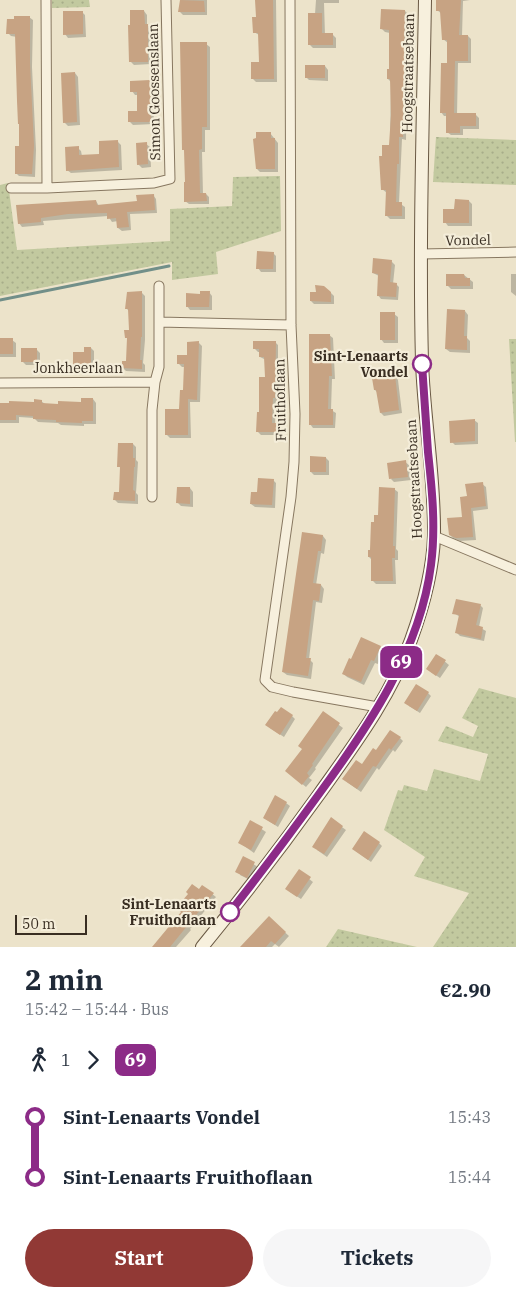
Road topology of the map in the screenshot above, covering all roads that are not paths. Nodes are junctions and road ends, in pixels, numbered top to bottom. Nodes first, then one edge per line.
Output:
1 (46, 0) edge
2 (166, 0) edge
3 (290, 0) edge
4 (424, 0) edge
5 (10, 188) dead end
6 (46, 188) junction
7 (516, 252) edge
8 (421, 254) junction
9 (160, 286) dead end
10 (159, 322) junction
11 (291, 325) junction
12 (0, 382) edge
13 (155, 382) junction
14 (152, 497) dead end
15 (434, 536) junction
16 (516, 570) edge
17 (378, 706) junction
18 (202, 947) edge

1 - 6 street
2 - 6 street, Simon Goossenslaan
3 - 11 street, Fruithoflaan
4 - 8 main road, Hoogstraatsebaan
5 - 6 street, Simon Goossenslaan
7 - 8 street, Vondel
8 - 15 main road, Hoogstraatsebaan
9 - 10 street
10 - 11 street
10 - 13 street
11 - 17 street, Fruithoflaan
12 - 13 street, Jonkheerlaan
13 - 14 street
15 - 16 street
15 - 17 main road, Hoogstraatsebaan
17 - 18 main road, Hoogstraatsebaan

